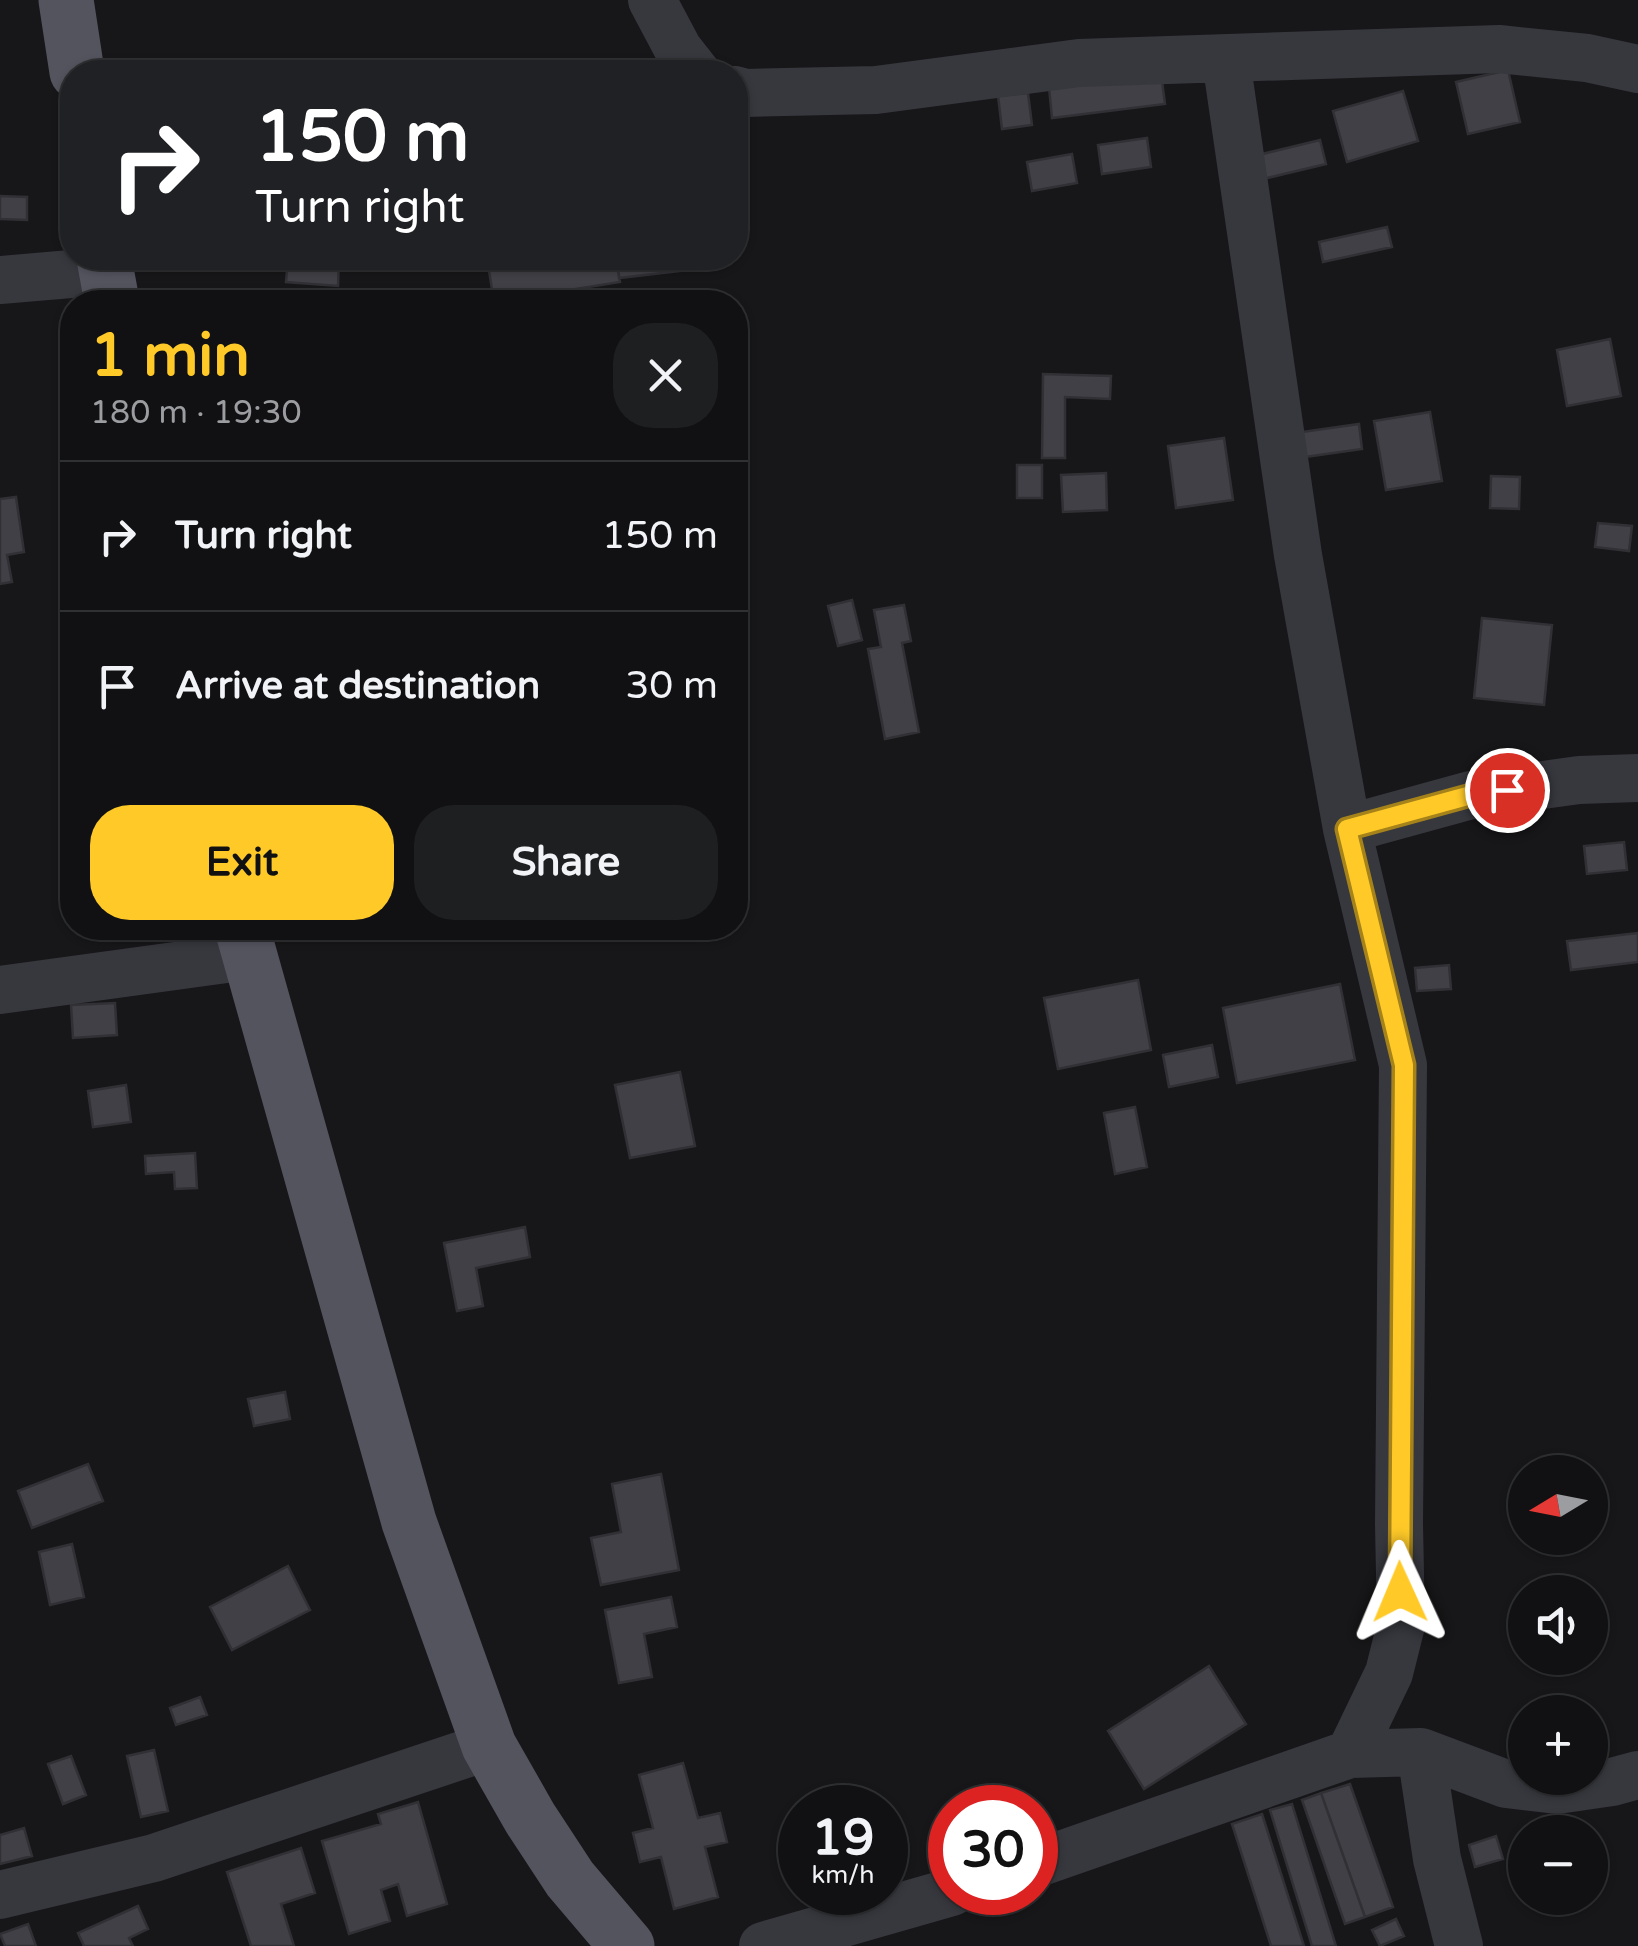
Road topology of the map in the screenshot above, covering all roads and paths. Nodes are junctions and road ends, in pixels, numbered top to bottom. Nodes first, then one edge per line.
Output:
1 (66, 0) edge
2 (652, 0) edge
3 (75, 60) edge
4 (687, 60) edge
5 (1226, 60) junction
6 (1638, 69) edge
7 (748, 93) edge
8 (107, 277) edge
9 (0, 280) edge
10 (1638, 778) edge
11 (1347, 829) junction
12 (245, 942) edge
13 (0, 990) edge
14 (490, 1746) junction
15 (1421, 1752) junction
16 (1350, 1754) junction
17 (1638, 1775) edge
18 (1058, 1856) edge
19 (0, 1895) edge
20 (928, 1899) edge
21 (626, 1946) edge
22 (763, 1946) edge
23 (1459, 1946) edge

1 - 3 main road
2 - 4 street
5 - 6 street
5 - 7 street
5 - 11 street
8 - 9 street
10 - 11 street
11 - 16 street
12 - 13 street
12 - 14 main road
14 - 19 street
14 - 21 main road
15 - 16 street
15 - 17 street
15 - 23 street
16 - 18 street
20 - 22 street

